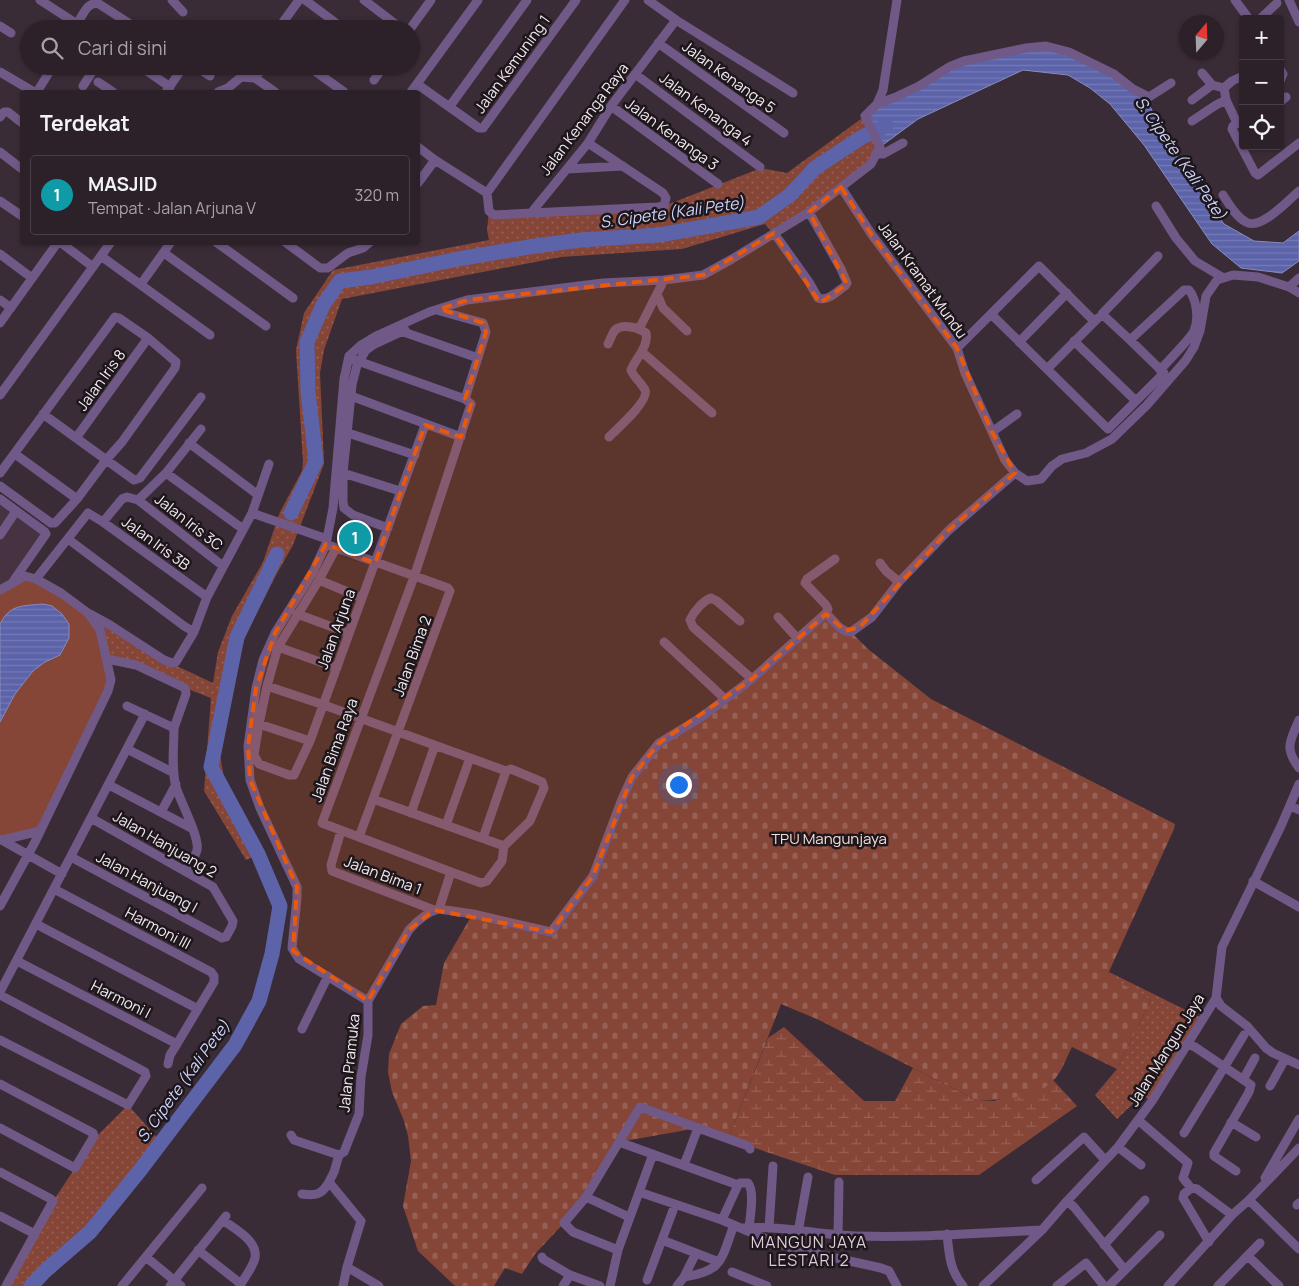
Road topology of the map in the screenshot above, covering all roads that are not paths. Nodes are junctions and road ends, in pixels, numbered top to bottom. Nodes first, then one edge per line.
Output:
1 (40, 0) edge
2 (172, 0) edge
3 (299, 0) edge
4 (305, 0) edge
5 (364, 0) edge
6 (431, 0) edge
7 (478, 0) edge
8 (527, 0) edge
9 (576, 0) edge
10 (625, 0) edge
11 (648, 0) edge
12 (897, 0) edge
13 (1235, 0) edge
14 (1289, 0) edge
15 (1277, 4) dead end
16 (183, 12) dead end
17 (1246, 15) edge
18 (1265, 15) edge
19 (68, 20) edge
20 (80, 20) edge
21 (125, 20) edge
22 (285, 20) edge
23 (332, 20) edge
24 (390, 20) edge
25 (417, 20) edge
26 (676, 20) junction
27 (1299, 22) edge
28 (0, 26) edge
29 (11, 34) dead end
30 (658, 43) junction
31 (0, 72) edge
32 (1202, 73) dead end
33 (635, 74) junction
34 (46, 75) edge
35 (90, 75) edge
36 (150, 75) edge
37 (178, 75) edge
38 (257, 75) edge
39 (320, 75) edge
40 (378, 75) edge
41 (241, 77) joint
42 (255, 78) junction
43 (1239, 78) edge
44 (374, 80) dead end
45 (98, 82) dead end
46 (1171, 83) dead end
47 (417, 84) junction
48 (83, 86) dead end
49 (1212, 86) junction
50 (1224, 88) junction
51 (32, 90) edge
52 (37, 90) edge
53 (110, 90) edge
54 (168, 90) edge
55 (223, 90) edge
56 (272, 90) edge
57 (341, 90) edge
58 (412, 90) edge
59 (793, 93) dead end
60 (1192, 100) dead end
61 (1226, 100) junction
62 (878, 104) junction
63 (450, 106) junction
64 (611, 106) junction
65 (0, 117) edge
66 (1239, 120) edge
67 (20, 121) edge
68 (1192, 121) dead end
69 (1239, 122) edge
70 (784, 133) dead end
71 (1299, 142) edge
72 (588, 143) junction
73 (903, 143) dead end
74 (1239, 143) edge
75 (420, 148) edge
76 (878, 150) junction
77 (1243, 150) edge
78 (0, 152) edge
79 (436, 160) junction
80 (624, 166) junction
81 (760, 166) dead end
82 (20, 167) edge
83 (567, 169) junction
84 (420, 180) edge
85 (718, 184) dead end
86 (842, 188) junction
87 (1299, 191) edge
88 (487, 192) junction
89 (1223, 195) dead end
90 (0, 201) edge
91 (1156, 206) dead end
92 (809, 212) junction
93 (531, 213) junction
94 (20, 215) edge
95 (774, 233) junction
96 (57, 245) edge
97 (63, 245) edge
98 (109, 245) edge
99 (169, 245) edge
100 (220, 245) edge
101 (289, 245) edge
102 (354, 245) edge
103 (365, 245) edge
104 (359, 249) junction
105 (164, 253) junction
106 (0, 254) edge
107 (101, 256) junction
108 (1158, 256) dead end
109 (93, 267) junction
110 (1222, 277) junction
111 (32, 278) junction
112 (1299, 278) edge
113 (664, 280) junction
114 (141, 284) junction
115 (1289, 287) junction
116 (1299, 293) edge
117 (657, 294) junction
118 (1067, 294) junction
119 (293, 298) dead end
120 (0, 300) edge
121 (11, 308) junction
122 (440, 310) junction
123 (991, 314) junction
124 (1102, 314) junction
125 (1094, 321) junction
126 (0, 323) edge
127 (266, 326) dead end
128 (639, 328) junction
129 (398, 330) junction
130 (687, 331) dead end
131 (210, 335) dead end
132 (148, 338) junction
133 (1130, 340) junction
134 (1074, 341) junction
135 (1019, 342) junction
136 (608, 344) dead end
137 (957, 348) junction
138 (642, 352) junction
139 (349, 356) junction
140 (478, 358) junction
141 (358, 361) junction
142 (1047, 369) junction
143 (1160, 370) junction
144 (0, 395) edge
145 (351, 396) junction
146 (201, 397) dead end
147 (465, 399) junction
148 (1136, 401) junction
149 (712, 413) dead end
150 (43, 414) junction
151 (1017, 414) dead end
152 (425, 424) junction
153 (201, 429) dead end
154 (992, 432) junction
155 (348, 433) junction
156 (462, 437) junction
157 (609, 437) dead end
158 (76, 438) junction
159 (189, 442) junction
160 (15, 454) junction
161 (415, 455) junction
162 (106, 460) junction
163 (269, 464) dead end
164 (0, 473) edge
165 (166, 473) junction
166 (343, 473) junction
167 (1015, 473) junction
168 (0, 486) edge
169 (400, 491) junction
170 (258, 495) junction
171 (0, 499) edge
172 (77, 499) junction
173 (138, 500) junction
174 (16, 511) junction
175 (252, 512) junction
176 (103, 522) junction
177 (388, 528) junction
178 (243, 529) junction
179 (0, 535) edge
180 (68, 539) junction
181 (327, 542) junction
182 (336, 548) junction
183 (835, 559) dead end
184 (375, 563) junction
185 (880, 563) dead end
186 (223, 566) junction
187 (414, 577) junction
188 (36, 579) junction
189 (319, 580) junction
190 (13, 582) junction
191 (899, 582) junction
192 (0, 590) edge
193 (207, 597) junction
194 (362, 598) junction
195 (88, 613) junction
196 (826, 613) junction
197 (297, 614) junction
198 (778, 617) dead end
199 (740, 622) dead end
200 (194, 632) junction
201 (350, 633) junction
202 (798, 638) junction
203 (664, 642) dead end
204 (278, 647) junction
205 (107, 659) junction
206 (337, 668) junction
207 (752, 679) junction
208 (267, 686) junction
209 (725, 699) junction
210 (324, 704) junction
211 (128, 706) dead end
212 (145, 714) junction
213 (360, 719) junction
214 (1299, 720) edge
215 (259, 724) junction
216 (174, 728) junction
217 (398, 732) junction
218 (310, 741) junction
219 (435, 745) junction
220 (127, 749) junction
221 (470, 758) junction
222 (1299, 768) edge
223 (506, 771) junction
224 (174, 774) junction
225 (108, 784) junction
226 (176, 784) junction
227 (1299, 784) edge
228 (373, 800) junction
229 (1290, 806) junction
230 (1299, 810) edge
231 (161, 812) junction
232 (411, 813) junction
233 (91, 818) junction
234 (446, 825) junction
235 (193, 829) junction
236 (40, 831) junction
237 (342, 831) junction
238 (359, 837) junction
239 (483, 838) junction
240 (1, 840) edge
241 (504, 846) junction
242 (28, 854) junction
243 (71, 857) junction
244 (186, 870) junction
245 (63, 872) junction
246 (451, 872) junction
247 (1253, 881) junction
248 (54, 889) junction
249 (0, 906) edge
250 (1299, 908) edge
251 (437, 909) junction
252 (36, 924) junction
253 (210, 932) joint
254 (17, 961) junction
255 (328, 976) junction
256 (0, 994) edge
257 (1216, 998) junction
258 (368, 1001) junction
259 (198, 1009) junction
260 (302, 1029) dead end
261 (1244, 1035) dead end
262 (0, 1040) edge
263 (177, 1044) junction
264 (1188, 1044) junction
265 (1255, 1058) dead end
266 (1285, 1059) junction
267 (168, 1064) dead end
268 (1299, 1065) edge
269 (1224, 1067) junction
270 (1244, 1078) junction
271 (0, 1084) edge
272 (1270, 1086) dead end
273 (1299, 1119) edge
274 (1138, 1120) junction
275 (1231, 1122) junction
276 (0, 1128) edge
277 (698, 1128) junction
278 (1184, 1133) dead end
279 (291, 1135) dead end
280 (1256, 1137) dead end
281 (619, 1142) junction
282 (1118, 1147) junction
283 (1299, 1148) edge
284 (750, 1149) dead end
285 (653, 1154) junction
286 (339, 1155) junction
287 (1105, 1160) junction
288 (684, 1165) junction
289 (1141, 1165) dead end
290 (773, 1166) dead end
291 (1236, 1171) dead end
292 (0, 1172) edge
293 (808, 1178) dead end
294 (1036, 1180) dead end
295 (329, 1182) junction
296 (839, 1182) dead end
297 (738, 1185) junction
298 (202, 1188) dead end
299 (1191, 1188) junction
300 (1259, 1190) junction
301 (639, 1192) junction
302 (302, 1194) dead end
303 (586, 1198) junction
304 (1145, 1200) dead end
305 (1249, 1200) junction
306 (1067, 1201) junction
307 (675, 1205) junction
308 (1232, 1215) junction
309 (0, 1216) edge
310 (629, 1217) junction
311 (722, 1220) junction
312 (742, 1227) junction
313 (769, 1228) junction
314 (1042, 1230) junction
315 (799, 1231) junction
316 (34, 1234) junction
317 (947, 1234) junction
318 (1160, 1235) dead end
319 (838, 1236) junction
320 (662, 1240) junction
321 (1209, 1242) junction
322 (1260, 1244) dead end
323 (1104, 1245) junction
324 (794, 1249) junction
325 (1299, 1249) edge
326 (198, 1250) junction
327 (618, 1250) junction
328 (696, 1253) junction
329 (542, 1256) dead end
330 (1248, 1256) junction
331 (146, 1257) junction
332 (719, 1262) junction
333 (347, 1267) junction
334 (1125, 1270) junction
335 (732, 1272) dead end
336 (570, 1275) junction
337 (684, 1276) junction
338 (647, 1280) dead end
339 (175, 1284) edge
340 (240, 1285) edge
341 (1110, 1285) edge
342 (1276, 1285) edge
343 (6, 1286) edge
344 (122, 1286) edge
345 (343, 1286) edge
346 (379, 1286) edge
347 (563, 1286) edge
348 (600, 1286) edge
349 (610, 1286) edge
350 (677, 1286) edge
351 (767, 1286) edge
352 (897, 1286) edge
353 (963, 1286) edge
354 (983, 1286) edge
355 (1057, 1286) edge
356 (1168, 1286) edge
357 (1218, 1286) edge

1 - 19 street
2 - 16 street
3 - 22 street
4 - 23 street
5 - 24 street
6 - 25 street
7 - 47 street
8 - 63 street
9 - 63 street, Jalan Kemuning 1
10 - 88 street
11 - 26 street
12 - 62 street
13 - 17 street
14 - 27 street
15 - 18 street
20 - 21 street
26 - 30 street, Jalan Kenanga Raya
26 - 59 street
28 - 29 street
30 - 33 street, Jalan Kenanga Raya
30 - 70 street, Jalan Kenanga 5
31 - 51 street
32 - 49 street
33 - 64 street, Jalan Kenanga Raya
33 - 81 street, Jalan Kenanga 4
34 - 52 street
35 - 48 street
36 - 54 street
37 - 54 street
38 - 42 street
39 - 57 street
40 - 44 street
41 - 42 street
41 - 55 street
42 - 56 street
43 - 50 street
45 - 53 street
46 - 62 street
47 - 58 street
47 - 63 street, Jalan Kemuning 1
49 - 50 street
49 - 60 street
50 - 61 street
61 - 66 street
61 - 68 street
62 - 76 street
64 - 72 street, Jalan Kenanga Raya
64 - 85 street, Jalan Kenanga 3
65 - 67 street
69 - 74 street
71 - 77 street
72 - 80 street
72 - 83 street, Jalan Kenanga Raya
73 - 76 street
75 - 79 street
76 - 86 street
78 - 82 street
79 - 84 street
79 - 88 street
80 - 83 street
80 - 93 street
83 - 93 street, Jalan Kenanga Raya
86 - 92 street
86 - 137 street, Jalan Kramat Mundu
87 - 89 street
88 - 93 street
90 - 94 street
91 - 110 street
92 - 95 street
92 - 95 street
95 - 113 street
96 - 111 street
97 - 109 street
98 - 107 street
99 - 105 street
100 - 119 street
101 - 104 street
102 - 104 street
103 - 104 street
105 - 114 street
105 - 127 street
106 - 111 street
107 - 109 street
107 - 114 street
108 - 124 street
109 - 144 street
110 - 115 street
110 - 167 street
111 - 121 street
112 - 115 street
113 - 117 street
113 - 122 street
114 - 131 street
115 - 116 street
117 - 128 street
117 - 130 street
118 - 123 street
118 - 125 street
118 - 135 street
120 - 121 street
121 - 126 street
122 - 129 street
122 - 140 street
123 - 135 street
123 - 137 street
124 - 125 street
124 - 133 street
125 - 134 street
128 - 136 street
128 - 138 street
129 - 139 street
129 - 140 street
129 - 141 street
132 - 150 street
132 - 158 street, Jalan Iris 8
132 - 162 street
133 - 143 street
133 - 143 street
134 - 142 street
134 - 148 street
135 - 142 street
137 - 154 street, Jalan Kramat Mundu
138 - 149 street
138 - 157 street
139 - 141 street
139 - 181 street
140 - 147 street
141 - 145 street
141 - 147 street
142 - 148 street
143 - 148 street
145 - 152 street
145 - 155 street
146 - 162 street
147 - 156 street, Jalan Bima Raya
150 - 158 street
150 - 160 street
151 - 154 street
152 - 156 street
152 - 161 street, Jalan Arjuna
153 - 159 street
154 - 167 street, Jalan Kramat Mundu
155 - 161 street
155 - 166 street
156 - 187 street, Jalan Bima Raya
158 - 162 street
159 - 165 street
159 - 170 street
160 - 164 street
160 - 172 street
161 - 169 street, Jalan Arjuna
162 - 172 street
163 - 170 street
165 - 173 street
165 - 178 street
166 - 169 street
166 - 177 street
167 - 191 street
168 - 172 street
169 - 177 street, Jalan Arjuna
170 - 175 street
171 - 174 street
173 - 176 street
173 - 186 street, Jalan Iris 3C
174 - 179 street
174 - 190 street
175 - 178 street
175 - 181 street
176 - 180 street, Jalan Iris 3B
176 - 193 street, Jalan Iris 3B
177 - 184 street, Jalan Arjuna
178 - 186 street
180 - 188 street
180 - 200 street
181 - 182 street
181 - 255 street
182 - 184 street
182 - 189 street
183 - 196 street
184 - 187 street
184 - 194 street, Jalan Arjuna
185 - 191 street
186 - 193 street
187 - 213 street, Jalan Bima Raya
187 - 217 street, Jalan Bima 2
188 - 190 street
188 - 195 street
189 - 194 street
189 - 197 street
190 - 192 street
191 - 196 street
193 - 200 street
194 - 201 street, Jalan Arjuna
195 - 200 street
195 - 205 street
196 - 202 street
197 - 201 street
197 - 204 street
198 - 202 street
199 - 207 street
201 - 206 street, Jalan Arjuna
202 - 207 street
203 - 209 street
204 - 206 street
204 - 208 street
205 - 216 street
205 - 236 street
206 - 210 street, Jalan Arjuna
207 - 209 street
208 - 210 street
208 - 215 street
209 - 251 street
210 - 213 street
210 - 218 street, Jalan Arjuna
211 - 212 street
212 - 216 street
212 - 220 street
213 - 217 street
213 - 237 street, Jalan Bima Raya
214 - 222 street
215 - 218 street
215 - 218 street, Jalan Arjuna
216 - 224 street
217 - 219 street
217 - 228 street, Jalan Bima 2
219 - 221 street
219 - 232 street
220 - 224 street
220 - 225 street
221 - 223 street
221 - 234 street
223 - 239 street
223 - 241 street
224 - 226 street
225 - 231 street
225 - 233 street
226 - 231 street
226 - 235 street
227 - 229 street, Jalan Mangun Jaya
228 - 232 street
228 - 238 street, Jalan Bima 2
229 - 230 street
229 - 247 street, Jalan Mangun Jaya
231 - 235 street
232 - 234 street
233 - 243 street
233 - 244 street, Jalan Hanjuang 2
234 - 239 street
235 - 244 street
236 - 240 street
236 - 242 street
237 - 238 street, Jalan Bima Raya
237 - 251 street, Jalan Bima 1
238 - 246 street, Jalan Bima Raya
239 - 241 street
240 - 242 street
241 - 246 street, Jalan Bima Raya
242 - 245 street
242 - 249 street
243 - 245 street
243 - 253 street, Jalan Hanjuang I
244 - 253 street, Jalan Hanjuang 2
245 - 248 street
246 - 251 street
247 - 250 street
247 - 257 street, Jalan Mangun Jaya
248 - 252 street
248 - 259 street, Harmoni III
251 - 258 street, Jalan Pramuka
252 - 254 street
252 - 259 street
254 - 256 street
254 - 263 street, Harmoni I
255 - 258 street
255 - 260 street
256 - 262 street
257 - 264 street, Jalan Mangun Jaya
257 - 266 street
258 - 286 street, Jalan Pramuka
259 - 263 street
261 - 269 street
263 - 267 street
264 - 269 street
264 - 274 street, Jalan Mangun Jaya
265 - 270 street
266 - 268 street
266 - 272 street
269 - 270 street
269 - 278 street
270 - 275 street
271 - 276 street
273 - 300 street
274 - 282 street, Jalan Mangun Jaya
274 - 299 street
275 - 280 street
275 - 291 street
277 - 281 street
277 - 284 street
277 - 288 street
279 - 286 street
281 - 285 street
281 - 303 street
282 - 287 street, Jalan Mangun Jaya
282 - 289 street
283 - 300 street
285 - 288 street
285 - 301 street
286 - 295 street, Jalan Pramuka
287 - 294 street
287 - 306 street, Jalan Mangun Jaya
288 - 297 street
290 - 313 street
292 - 316 street
293 - 315 street
295 - 302 street
295 - 333 street
296 - 319 street
297 - 311 street
297 - 312 street
298 - 331 street
299 - 308 street
299 - 321 street
300 - 305 street
301 - 307 street
301 - 310 street
303 - 310 street
303 - 327 street
304 - 323 street
305 - 308 street
305 - 325 street
306 - 314 street, Jalan Mangun Jaya
306 - 323 street
307 - 311 street
307 - 320 street
308 - 321 street
309 - 316 street
310 - 327 street
311 - 312 street
312 - 313 street
312 - 324 street
312 - 332 street
313 - 315 street
314 - 317 street
314 - 354 street, Jalan Mangun Jaya
315 - 319 street
315 - 324 street
316 - 343 street
317 - 319 street
317 - 353 street
318 - 334 street
320 - 328 street
320 - 338 street
321 - 356 street
322 - 330 street
323 - 334 street
324 - 352 street
326 - 339 street
326 - 340 street
326 - 340 street
327 - 349 street
328 - 332 street
328 - 337 street
329 - 336 street
330 - 342 street
330 - 357 street
331 - 339 street
331 - 344 street
332 - 337 street
333 - 345 street
333 - 346 street
334 - 341 street
335 - 351 street
336 - 347 street
336 - 348 street
337 - 350 street
341 - 355 street

